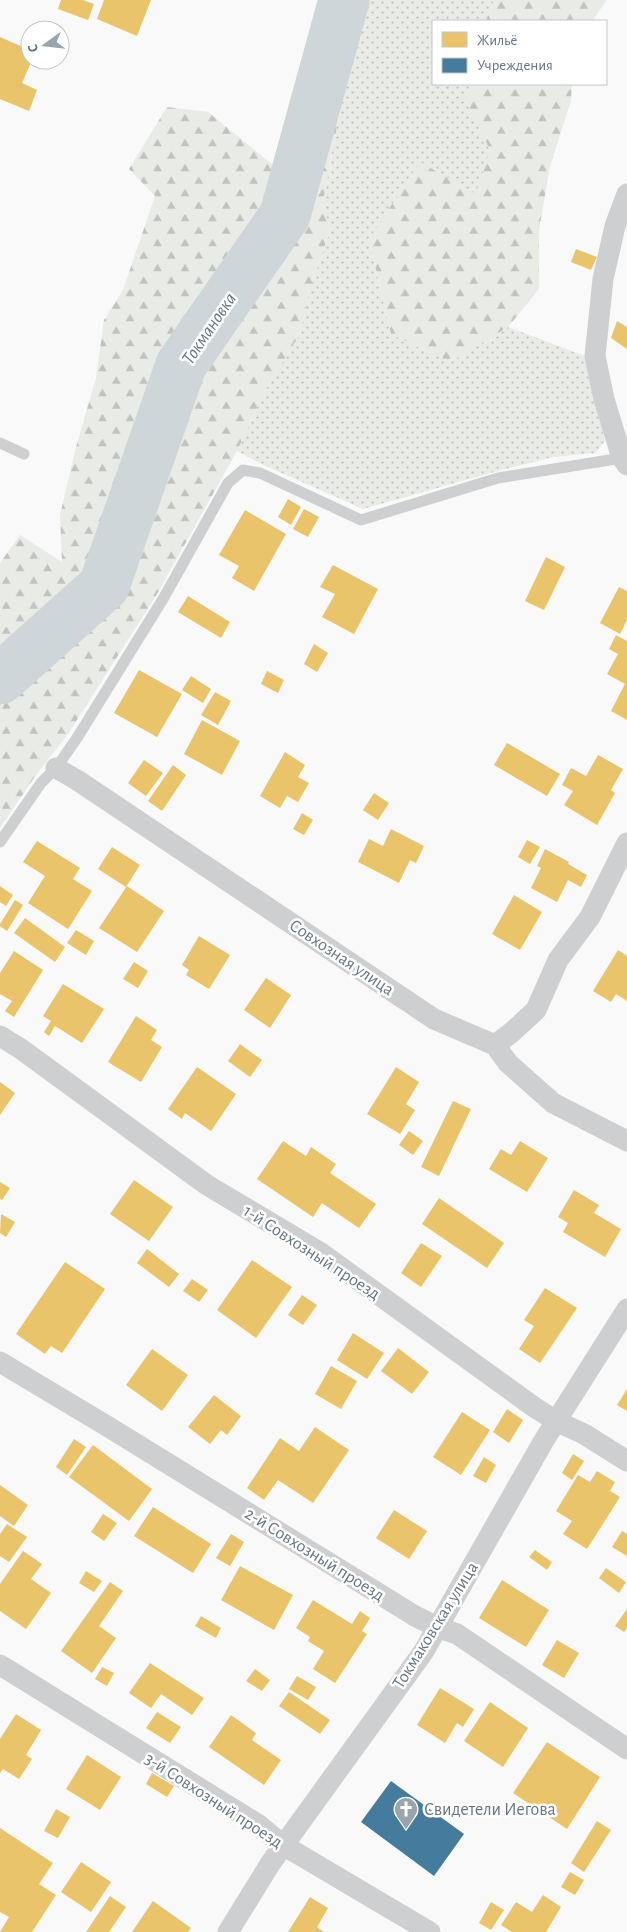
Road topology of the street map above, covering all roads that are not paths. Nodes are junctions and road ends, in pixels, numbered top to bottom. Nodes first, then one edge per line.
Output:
1 (627, 194) edge
2 (0, 443) edge
3 (24, 454) dead end
4 (625, 462) edge
5 (56, 768) junction
6 (0, 842) edge
7 (627, 843) edge
8 (0, 1036) edge
9 (495, 1045) junction
10 (627, 1141) edge
11 (627, 1309) edge
12 (0, 1362) edge
13 (556, 1422) junction
14 (627, 1461) edge
15 (437, 1627) junction
16 (0, 1666) edge
17 (627, 1749) edge
18 (283, 1845) junction
19 (228, 1932) edge
20 (430, 1932) edge

1 - 4 street
2 - 3 lane
4 - 5 lane
5 - 6 lane
5 - 9 street, Совхозная улица
7 - 9 street
8 - 13 street, 1-й Совхозный проезд
9 - 10 street, Совхозная улица
11 - 13 street, Токмаковская улица
12 - 15 street, 2-й Совхозный проезд
13 - 14 street, 1-й Совхозный проезд
13 - 15 street, Токмаковская улица
15 - 17 street, 2-й Совхозный проезд
15 - 18 street, Токмаковская улица
16 - 18 street, 3-й Совхозный проезд
18 - 19 street, Токмаковская улица
18 - 20 street, 3-й Совхозный проезд

